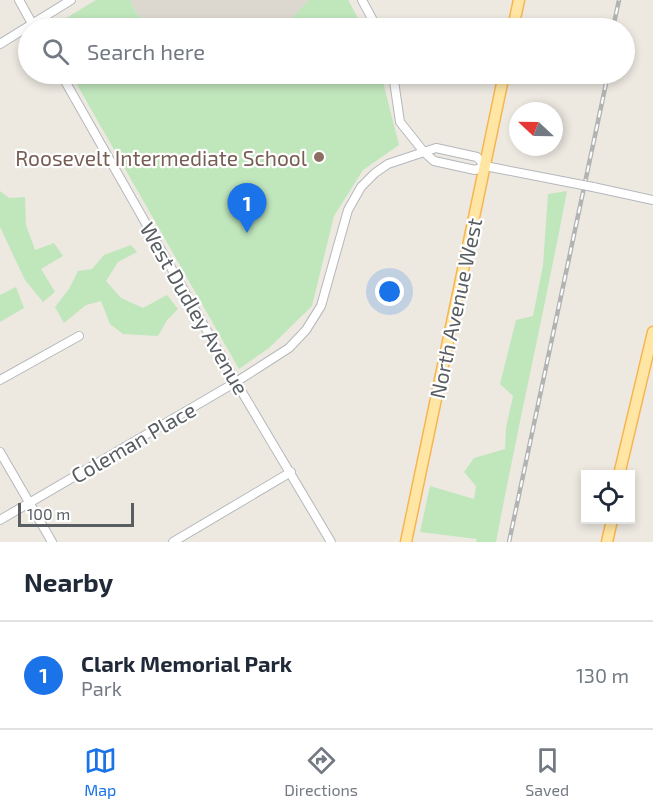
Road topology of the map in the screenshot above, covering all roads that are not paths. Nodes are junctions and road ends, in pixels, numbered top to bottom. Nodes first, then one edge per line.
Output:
1 (19, 0) edge
2 (71, 0) edge
3 (362, 0) edge
4 (519, 0) edge
5 (29, 18) edge
6 (45, 18) edge
7 (372, 18) edge
8 (515, 18) edge
9 (18, 34) edge
10 (0, 44) edge
11 (67, 84) edge
12 (394, 84) edge
13 (502, 84) edge
14 (424, 152) junction
15 (485, 166) junction
16 (653, 200) edge
17 (653, 332) edge
18 (79, 336) dead end
19 (0, 381) edge
20 (236, 382) junction
21 (0, 452) edge
22 (620, 470) edge
23 (291, 472) junction
24 (29, 502) junction
25 (0, 520) edge
26 (611, 524) edge
27 (52, 542) edge
28 (173, 542) edge
29 (331, 542) edge
30 (406, 542) edge
31 (607, 542) edge

1 - 5 street
2 - 6 street
3 - 7 street
4 - 8 main road
9 - 10 street
11 - 20 street, West Dudley Avenue
12 - 14 street
13 - 15 main road, North Avenue West
14 - 15 street
14 - 15 street, Coleman Place
14 - 20 street, Coleman Place
15 - 16 street, bridge
15 - 30 main road, North Avenue West
17 - 22 main road
18 - 19 street
20 - 23 street, West Dudley Avenue
20 - 24 street, Coleman Place
21 - 24 street
23 - 28 street
23 - 29 street, West Dudley Avenue
24 - 25 street, Coleman Place
24 - 27 street
26 - 31 main road

